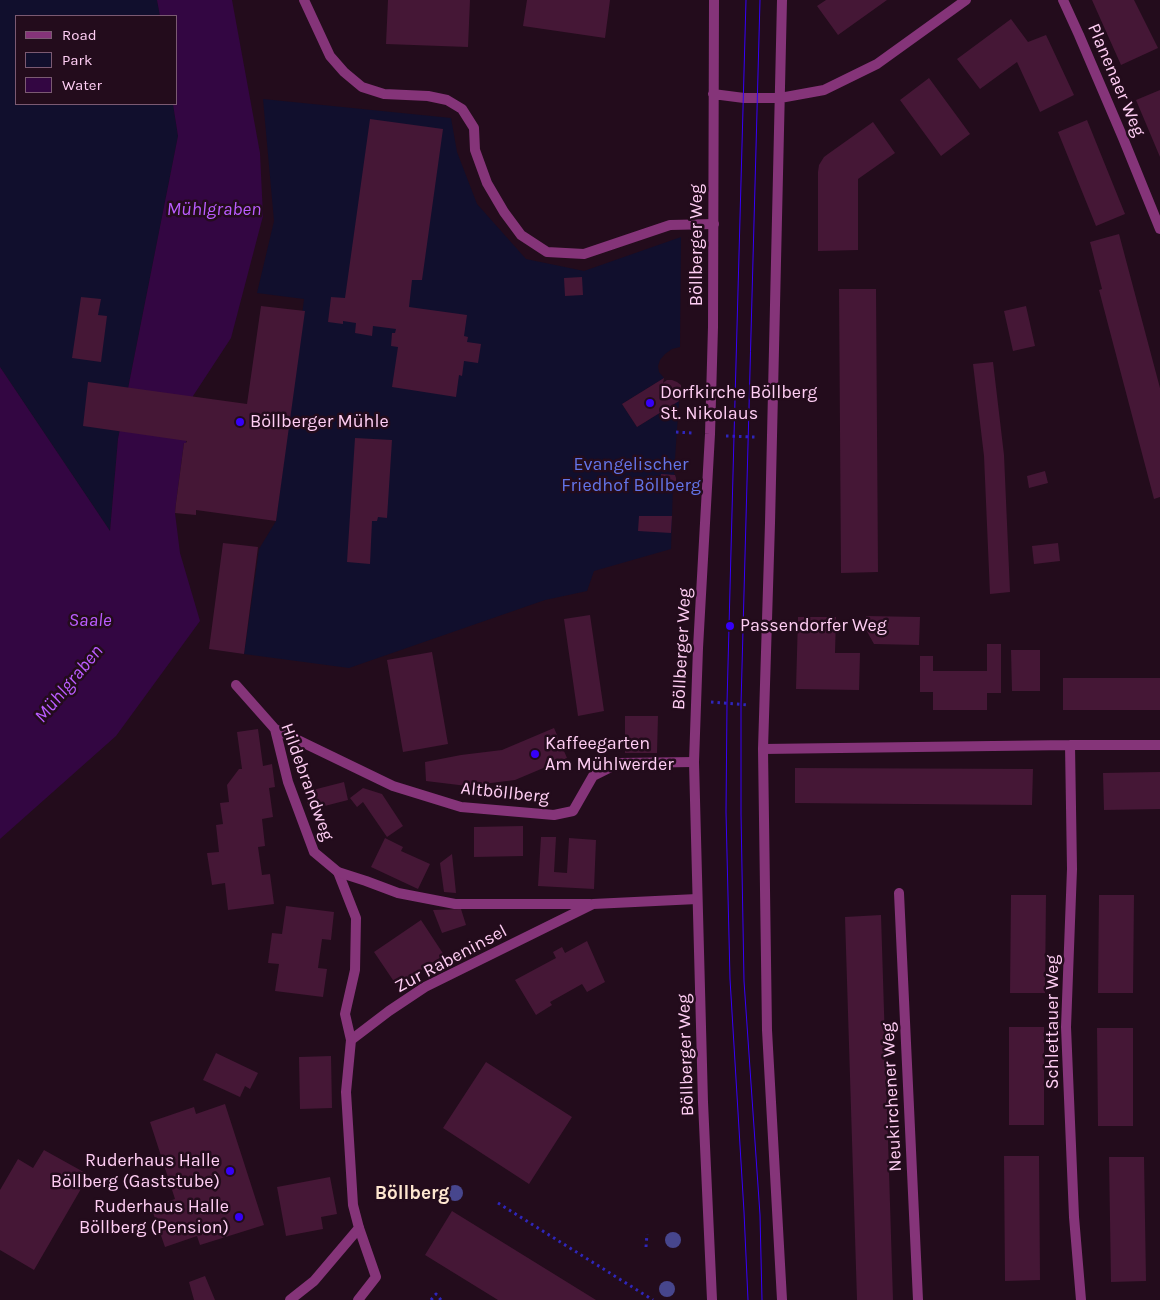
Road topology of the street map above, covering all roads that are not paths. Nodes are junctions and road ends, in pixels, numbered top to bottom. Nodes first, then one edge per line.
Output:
1 (304, 0) edge
2 (714, 0) edge
3 (782, 0) edge
4 (966, 0) edge
5 (1063, 0) edge
6 (713, 94) junction
7 (780, 98) junction
8 (714, 224) junction
9 (1160, 229) edge
10 (236, 685) dead end
11 (275, 729) junction
12 (1070, 745) junction
13 (1160, 745) edge
14 (763, 749) junction
15 (694, 762) junction
16 (338, 872) junction
17 (899, 892) dead end
18 (697, 899) junction
19 (593, 904) junction
20 (351, 1040) junction
21 (359, 1228) junction
22 (290, 1300) edge
23 (358, 1300) edge
24 (712, 1300) edge
25 (782, 1300) edge
26 (918, 1300) edge
27 (1081, 1300) edge

1 - 8 street
2 - 6 street, Böllberger Weg
3 - 7 street
4 - 7 street
5 - 9 street, Planenaer Weg
6 - 7 street
6 - 8 street, Böllberger Weg
7 - 14 street
8 - 15 street, Böllberger Weg
10 - 11 street, Hildebrandweg
11 - 15 street, Altböllberg
11 - 16 street, Hildebrandweg
12 - 13 street
12 - 14 street
12 - 27 street, Schlettauer Weg
14 - 25 street
15 - 18 street, Böllberger Weg
16 - 19 street, Hildebrandweg
16 - 20 street
17 - 26 street, Neukirchener Weg
18 - 19 street, Zur Rabeninsel
18 - 24 street, Böllberger Weg
19 - 20 street, Zur Rabeninsel
20 - 21 street
21 - 22 street
21 - 23 street

